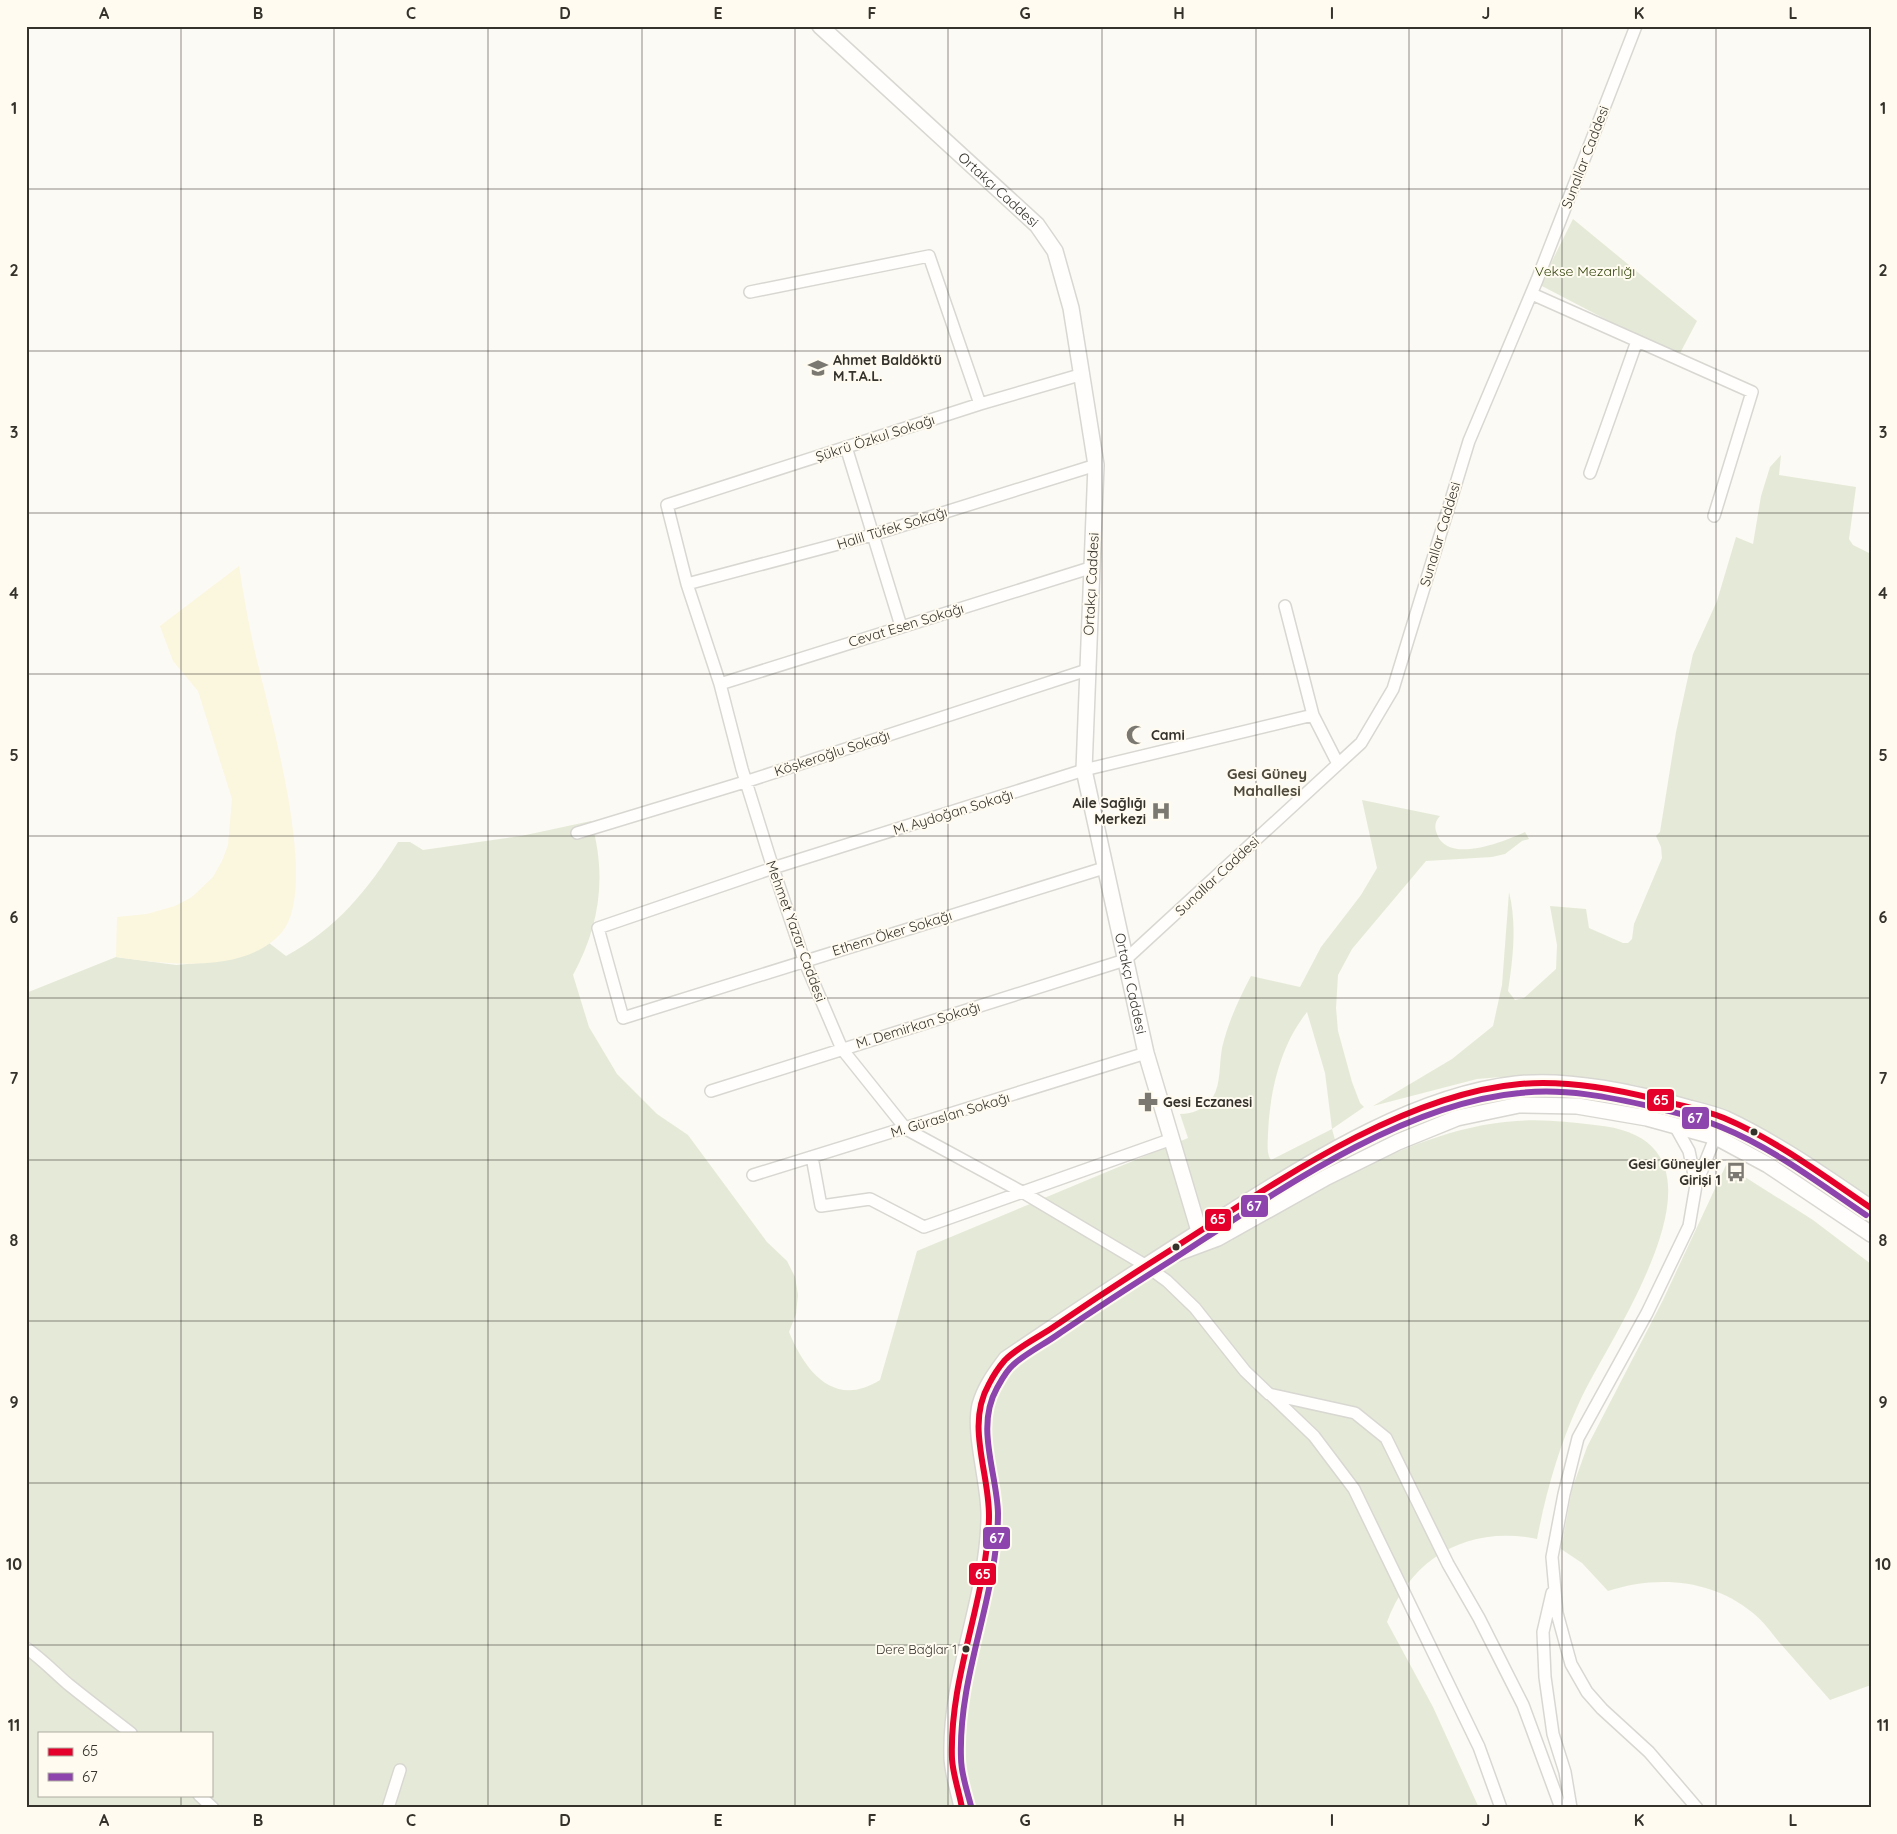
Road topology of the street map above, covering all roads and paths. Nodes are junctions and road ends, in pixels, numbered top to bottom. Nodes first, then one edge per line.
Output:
1 (820, 26) edge
2 (1636, 26) edge
3 (750, 292) dead end
4 (1532, 294) junction
5 (1637, 342) junction
6 (1083, 374) junction
7 (980, 404) junction
8 (846, 447) junction
9 (1096, 465) junction
10 (1590, 473) dead end
11 (667, 506) joint
12 (1714, 516) dead end
13 (872, 535) junction
14 (1093, 568) junction
15 (687, 584) junction
16 (1285, 606) dead end
17 (901, 626) junction
18 (1087, 670) junction
19 (720, 684) junction
20 (1313, 715) junction
21 (1338, 764) junction
22 (1084, 770) junction
23 (748, 781) junction
24 (577, 833) dead end
25 (773, 868) junction
26 (1104, 868) junction
27 (804, 960) junction
28 (1125, 960) junction
29 (624, 1018) joint
30 (842, 1049) junction
31 (1146, 1053) junction
32 (711, 1091) dead end
33 (1724, 1118) junction
34 (1674, 1126) junction
35 (906, 1129) junction
36 (1716, 1137) junction
37 (1172, 1139) junction
38 (812, 1157) junction
39 (753, 1175) dead end
40 (1696, 1185) junction
41 (1024, 1193) junction
42 (1871, 1208) edge
43 (1199, 1232) junction
44 (1871, 1234) edge
45 (1145, 1265) junction
46 (1269, 1394) junction
47 (1556, 1579) junction
48 (26, 1648) edge
49 (130, 1732) edge
50 (400, 1770) dead end
51 (200, 1796) edge
52 (213, 1808) edge
53 (388, 1808) edge
54 (962, 1808) edge
55 (1501, 1808) edge
56 (1561, 1808) edge
57 (1571, 1808) edge
58 (1697, 1808) edge

1 - 6 street, Ortakçı Caddesi
2 - 4 street, Sunallar Caddesi
3 - 7 street
4 - 5 street
4 - 21 street, Sunallar Caddesi
5 - 10 street
5 - 12 street
6 - 7 street, Şükrü Özkul Sokağı
6 - 9 street, Ortakçı Caddesi
7 - 8 street, Şükrü Özkul Sokağı
8 - 11 street, Şükrü Özkul Sokağı
8 - 13 street
9 - 13 street, Halil Tüfek Sokağı
9 - 14 street, Ortakçı Caddesi
11 - 15 street, Mehmet Yazar Caddesi
13 - 15 street, Halil Tüfek Sokağı
13 - 17 street
14 - 17 street, Cevat Esen Sokağı
14 - 18 street, Ortakçı Caddesi
15 - 19 street, Mehmet Yazar Caddesi
16 - 20 street
17 - 19 street, Cevat Esen Sokağı
18 - 22 street, Ortakçı Caddesi
18 - 23 street, Köşkeroğlu Sokağı
19 - 23 street, Mehmet Yazar Caddesi
20 - 21 street
20 - 22 street, M. Aydoğan Sokağı
21 - 28 street, Sunallar Caddesi
22 - 25 street, M. Aydoğan Sokağı
22 - 26 street, Ortakçı Caddesi
23 - 24 street, Köşkeroğlu Sokağı
23 - 25 street, Mehmet Yazar Caddesi
25 - 27 street, Mehmet Yazar Caddesi
25 - 29 street, M. Aydoğan Sokağı
26 - 27 street, Ethem Öker Sokağı
26 - 28 street, Ortakçı Caddesi
27 - 29 street, Ethem Öker Sokağı
27 - 30 street, Mehmet Yazar Caddesi
28 - 30 street, M. Demirkan Sokağı
28 - 31 street, Ortakçı Caddesi
30 - 32 street, M. Demirkan Sokağı
30 - 35 street, Mehmet Yazar Caddesi
31 - 35 street, M. Güraslan Sokağı
31 - 37 street, Ortakçı Caddesi
33 - 36 street
33 - 42 street
33 - 43 street
34 - 36 street
34 - 40 street
34 - 45 street
35 - 38 street, M. Güraslan Sokağı
35 - 41 street, Mehmet Yazar Caddesi
36 - 40 street
36 - 44 street
37 - 41 street
37 - 43 street, Ortakçı Caddesi
38 - 39 street, M. Güraslan Sokağı
38 - 41 street
40 - 47 street
41 - 45 street, Mehmet Yazar Caddesi
43 - 45 street
45 - 46 street, Mehmet Yazar Caddesi
45 - 54 street
46 - 55 street, Mehmet Yazar Caddesi
46 - 56 street
47 - 57 street
47 - 58 street
48 - 49 street
50 - 53 street
51 - 52 street

